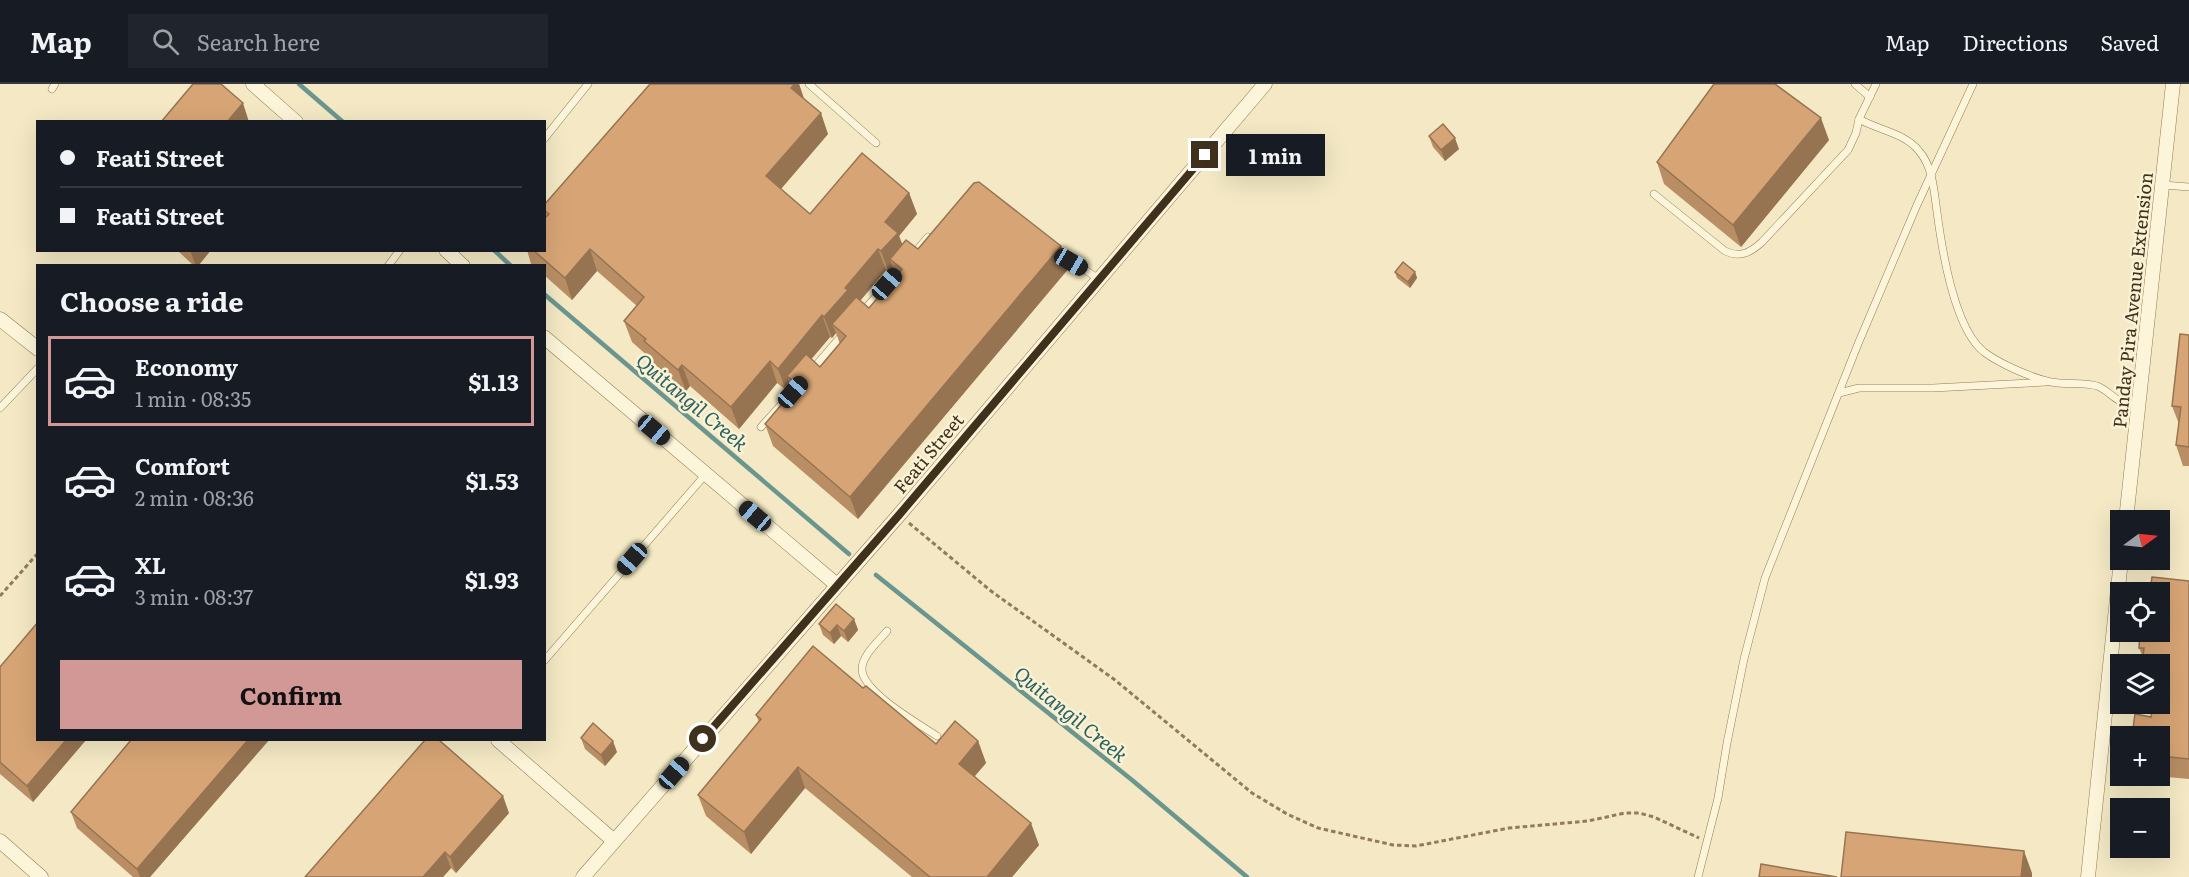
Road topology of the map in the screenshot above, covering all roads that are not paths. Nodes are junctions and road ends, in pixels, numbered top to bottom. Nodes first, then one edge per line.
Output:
1 (253, 84) edge
2 (588, 84) edge
3 (809, 84) edge
4 (1265, 84) edge
5 (1855, 84) edge
6 (1876, 84) edge
7 (1973, 84) edge
8 (2173, 84) edge
9 (1870, 97) junction
10 (1859, 119) junction
11 (294, 120) edge
12 (546, 136) edge
13 (876, 143) dead end
14 (1931, 174) junction
15 (2163, 185) junction
16 (2189, 187) edge
17 (1654, 194) dead end
18 (935, 230) edge
19 (1053, 248) edge
20 (448, 252) edge
21 (461, 264) edge
22 (1099, 279) junction
23 (0, 319) edge
24 (856, 320) edge
25 (848, 329) edge
26 (547, 344) edge
27 (36, 347) edge
28 (36, 370) edge
29 (808, 374) edge
30 (2051, 382) junction
31 (801, 383) edge
32 (1839, 393) junction
33 (2138, 406) junction
34 (0, 408) edge
35 (761, 428) dead end
36 (706, 474) junction
37 (2127, 510) edge
38 (2120, 570) edge
39 (837, 585) junction
40 (887, 631) dead end
41 (546, 659) edge
42 (937, 736) dead end
43 (499, 741) edge
44 (0, 841) edge
45 (614, 841) junction
46 (41, 877) edge
47 (584, 877) edge
48 (1698, 877) edge
49 (2088, 877) edge

1 - 11 street
2 - 12 lane
3 - 13 lane
4 - 22 street, Feati Street
5 - 9 lane
6 - 9 lane
7 - 14 lane
8 - 15 street, Panday Pira Avenue Extension
9 - 10 lane
10 - 14 lane
10 - 17 lane
14 - 30 lane
14 - 32 lane
15 - 16 lane
15 - 33 street, Panday Pira Avenue Extension
18 - 24 lane
19 - 22 lane
20 - 21 street
22 - 39 street, Feati Street
23 - 27 street
25 - 29 lane
26 - 36 street
28 - 34 lane
30 - 32 lane
30 - 33 lane
31 - 35 lane
32 - 48 lane
33 - 37 street, Panday Pira Avenue Extension
36 - 39 street
36 - 41 lane
38 - 49 street
39 - 45 street, Feati Street
40 - 42 lane
43 - 45 street
44 - 46 street
45 - 47 street, Feati Street

